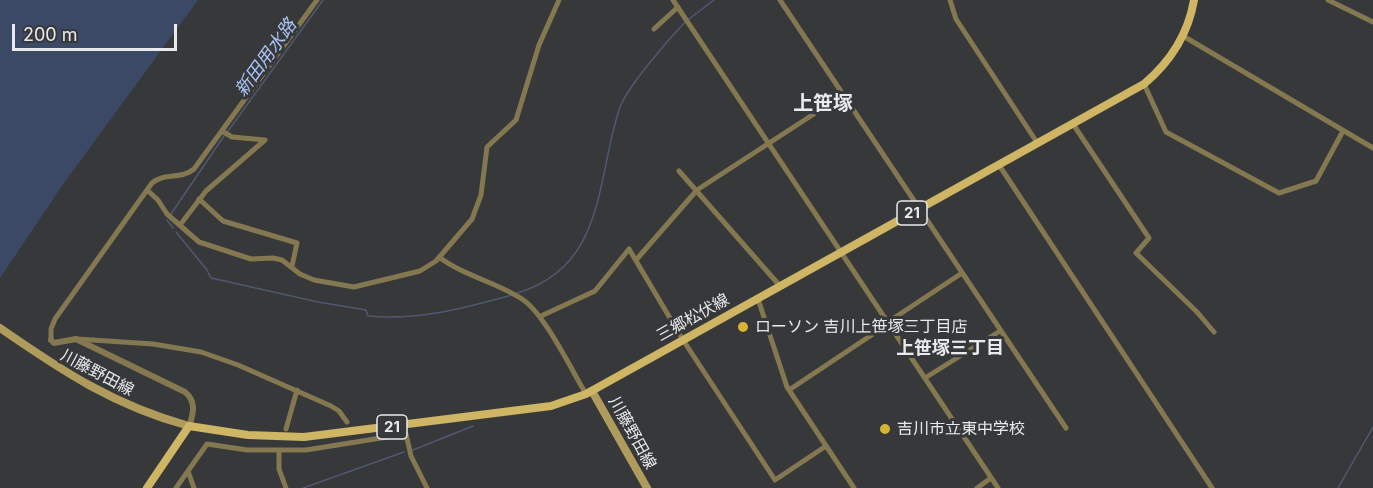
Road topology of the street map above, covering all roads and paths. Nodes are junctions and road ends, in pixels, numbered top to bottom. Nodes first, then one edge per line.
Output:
1 (317, 0) edge
2 (559, 0) edge
3 (672, 0) edge
4 (780, 0) edge
5 (950, 0) edge
6 (1194, 0) edge
7 (1328, 0) edge
8 (678, 7) junction
9 (1373, 22) edge
10 (654, 28) dead end
11 (1183, 36) junction
12 (1144, 84) junction
13 (843, 95) junction
14 (1072, 124) junction
15 (222, 131) junction
16 (1343, 131) junction
17 (768, 143) junction
18 (1038, 144) junction
19 (1373, 148) edge
20 (999, 165) junction
21 (679, 171) dead end
22 (147, 190) junction
23 (697, 190) junction
24 (199, 199) junction
25 (920, 209) junction
26 (180, 225) junction
27 (841, 252) junction
28 (440, 257) junction
29 (636, 260) junction
30 (292, 266) junction
31 (962, 273) junction
32 (780, 286) junction
33 (758, 299) junction
34 (541, 316) junction
35 (888, 323) junction
36 (3, 330) edge
37 (1000, 331) junction
38 (1214, 332) dead end
39 (76, 339) junction
40 (51, 340) joint
41 (683, 340) junction
42 (925, 378) junction
43 (297, 390) junction
44 (789, 390) junction
45 (590, 392) junction
46 (347, 422) dead end
47 (189, 426) junction
48 (1066, 428) dead end
49 (286, 429) dead end
50 (284, 444) dead end
51 (826, 446) junction
52 (281, 451) junction
53 (188, 471) junction
54 (991, 478) junction
55 (147, 488) edge
56 (176, 488) edge
57 (194, 488) edge
58 (286, 488) edge
59 (428, 488) edge
60 (647, 488) edge
61 (854, 488) edge
62 (976, 488) edge
63 (998, 488) edge
64 (1212, 488) edge

1 - 15 street
2 - 28 street
3 - 8 street
4 - 13 street
5 - 18 street
6 - 11 main road, 三郷松伏線 / 21
7 - 9 street
8 - 10 street
8 - 17 street
11 - 12 main road, 三郷松伏線 / 21
11 - 16 street
12 - 14 main road, 三郷松伏線 / 21
12 - 16 street
13 - 17 street
13 - 25 street
14 - 18 main road, 三郷松伏線 / 21
14 - 38 street
15 - 22 street
15 - 24 street
16 - 19 street
17 - 23 street
17 - 27 street
18 - 20 main road, 三郷松伏線 / 21
20 - 25 main road, 三郷松伏線 / 21
20 - 64 street
21 - 23 street
22 - 26 street
22 - 40 street
23 - 29 street
23 - 32 street
24 - 26 street
24 - 30 street
25 - 27 main road, 三郷松伏線 / 21
25 - 31 street
26 - 30 street
27 - 32 main road, 三郷松伏線 / 21
27 - 35 street
28 - 30 street
28 - 34 street
29 - 34 street
29 - 41 street
31 - 35 street
31 - 37 street
32 - 33 main road, 三郷松伏線 / 21
33 - 41 main road, 三郷松伏線 / 21
33 - 44 street
34 - 45 street
35 - 42 street
35 - 44 street
36 - 47 main road, 川藤野田線
37 - 42 street
37 - 48 street
39 - 40 street
39 - 43 street
39 - 47 street
41 - 45 main road, 三郷松伏線 / 21
41 - 51 street
42 - 54 street
43 - 46 street
43 - 49 street
44 - 51 street
45 - 47 main road, 三郷松伏線 / 21
45 - 60 main road, 川藤野田線
47 - 55 main road
50 - 52 street
51 - 61 street
52 - 53 street
52 - 58 street
52 - 59 street
53 - 56 street
53 - 57 street
54 - 62 street
54 - 63 street

